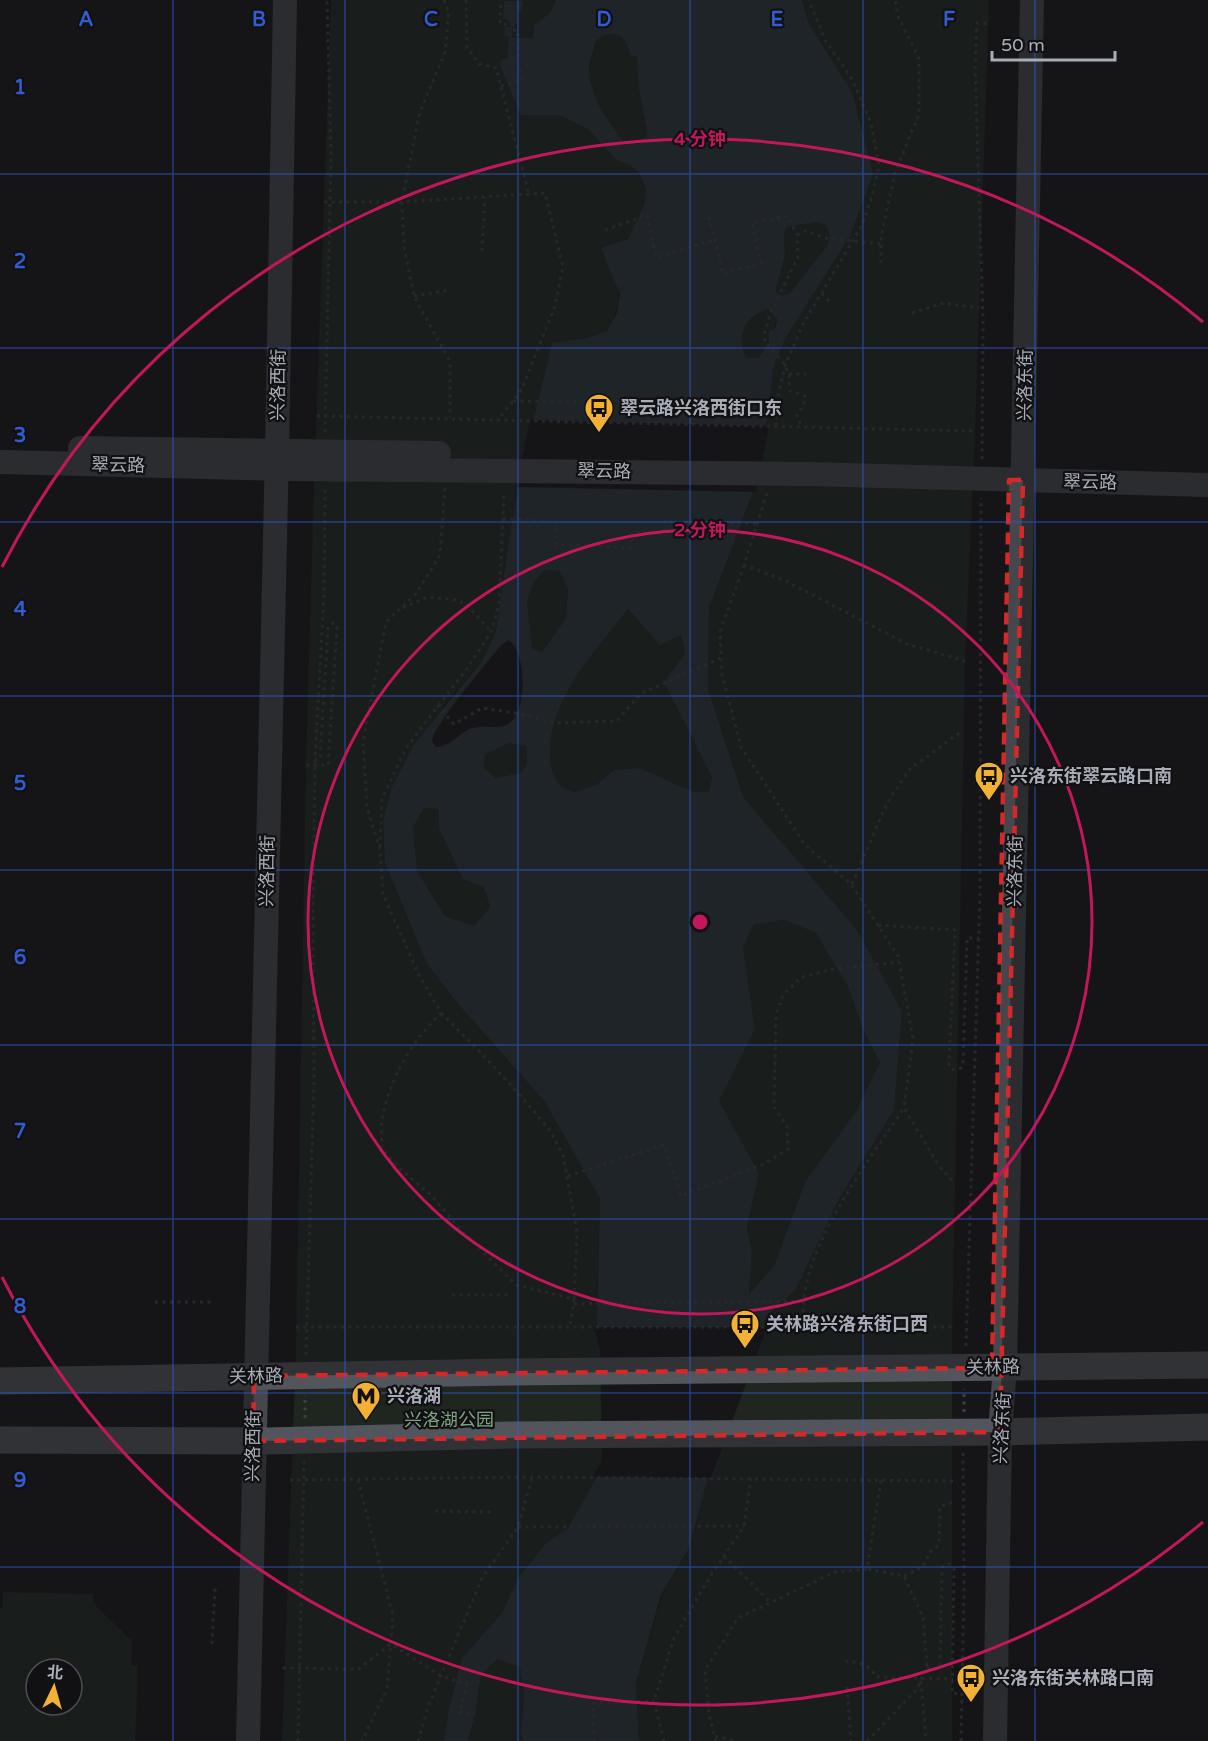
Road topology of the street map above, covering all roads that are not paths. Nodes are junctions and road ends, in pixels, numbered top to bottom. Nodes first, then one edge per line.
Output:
1 (285, 0) edge
2 (298, 0) edge
3 (1018, 0) edge
4 (1032, 0) edge
5 (0, 446) edge
6 (284, 459) junction
7 (0, 462) edge
8 (1208, 469) edge
9 (1016, 473) junction
10 (1208, 485) edge
11 (1208, 1365) edge
12 (998, 1367) junction
13 (261, 1376) junction
14 (0, 1381) edge
15 (1208, 1427) edge
16 (995, 1432) junction
17 (0, 1440) edge
18 (260, 1441) junction
19 (248, 1741) edge
20 (261, 1741) edge
21 (985, 1741) edge
22 (995, 1741) edge

1 - 6 street, 兴洛西街
2 - 6 street, 兴洛西街
3 - 9 street, 兴洛东街
4 - 9 street, 兴洛东街
5 - 6 street, 翠云路
6 - 7 street, 翠云路
6 - 9 street, 翠云路
6 - 13 street, 兴洛西街
8 - 9 street, 翠云路
9 - 10 street, 翠云路
9 - 12 street, 兴洛东街
11 - 12 main road, 关林路
12 - 13 main road, 关林路
12 - 16 street, 兴洛东街
13 - 14 main road, 关林路
13 - 18 street, 兴洛西街
15 - 16 main road
16 - 18 main road
16 - 21 street, 兴洛东街
16 - 22 street, 兴洛东街
17 - 18 main road
18 - 19 street, 兴洛西街
18 - 20 street, 兴洛西街

